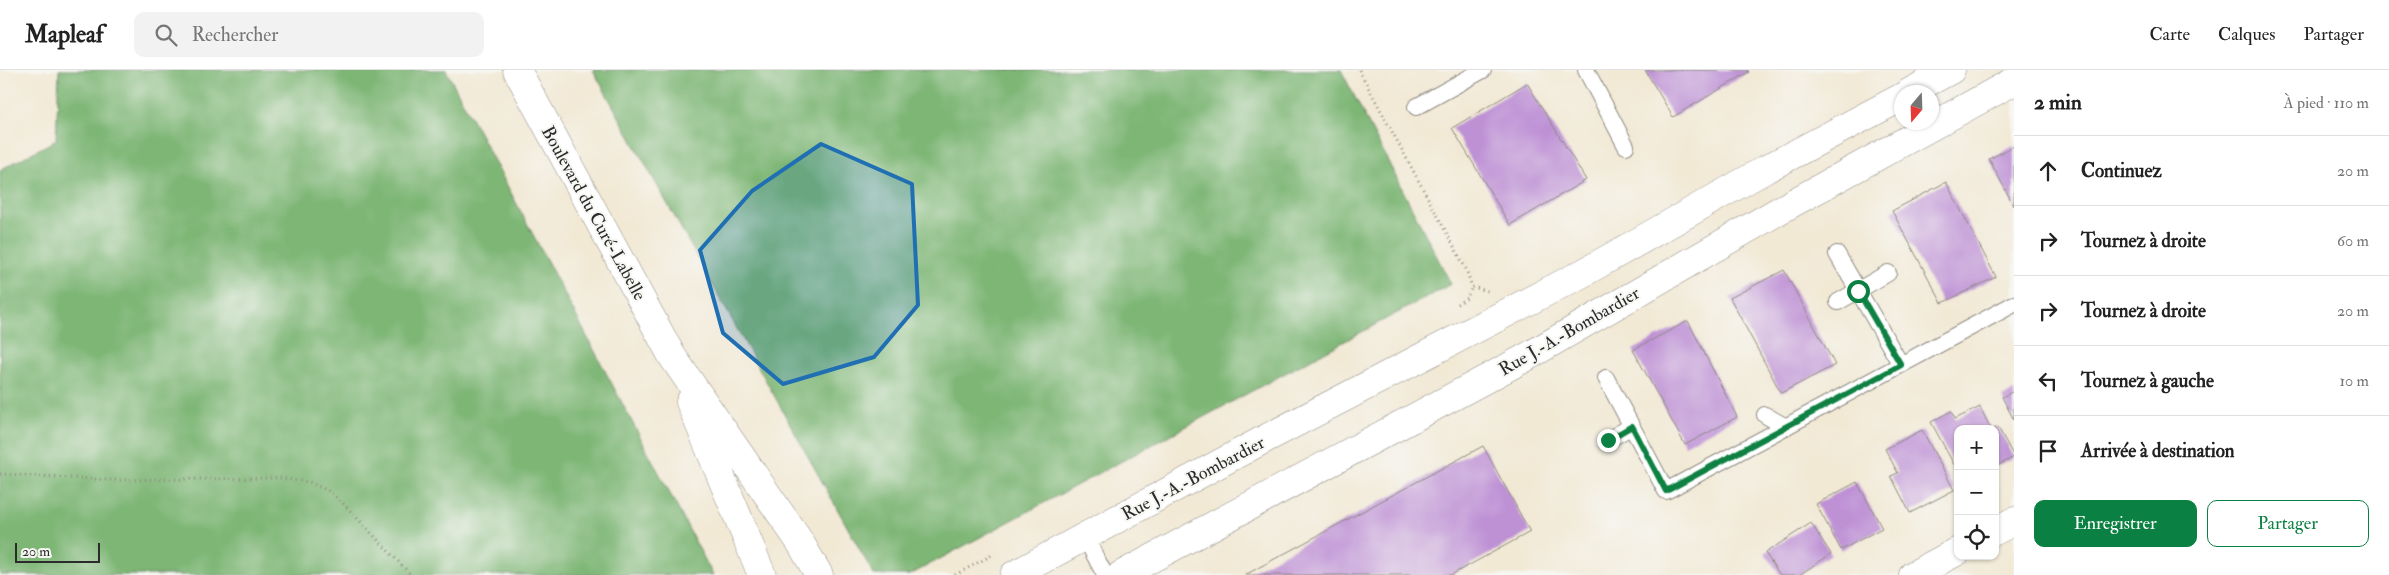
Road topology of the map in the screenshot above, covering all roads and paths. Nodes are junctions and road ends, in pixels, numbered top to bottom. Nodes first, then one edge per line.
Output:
1 (516, 70) edge
2 (1359, 70) edge
3 (1483, 70) edge
4 (1586, 70) edge
5 (1951, 70) edge
6 (2014, 81) edge
7 (1923, 85) edge
8 (1894, 101) edge
9 (1416, 107) dead end
10 (1626, 146) dead end
11 (1837, 254) dead end
12 (1888, 274) dead end
13 (1472, 287) dead end
14 (1858, 291) junction
15 (1838, 302) dead end
16 (2014, 304) edge
17 (672, 356) junction
18 (1901, 365) junction
19 (1606, 378) dead end
20 (1766, 416) dead end
21 (1632, 426) junction
22 (1786, 427) junction
23 (1608, 440) dead end
24 (0, 474) edge
25 (2014, 521) edge
26 (1999, 529) edge
27 (1085, 537) junction
28 (1954, 553) edge
29 (411, 575) edge
30 (762, 575) edge
31 (819, 575) edge
32 (1014, 575) edge
33 (1105, 575) edge
34 (1121, 575) edge
35 (1913, 575) edge

1 - 17 street, Boulevard du Curé-Labelle
2 - 13 path
3 - 9 lane
4 - 10 lane
5 - 7 street
6 - 34 street, Rue J.-A.-Bombardier
8 - 27 street, Rue J.-A.-Bombardier
11 - 14 lane
12 - 14 lane
14 - 15 lane
14 - 18 lane
16 - 18 lane
17 - 30 street, Boulevard du Curé-Labelle
17 - 31 street, Boulevard du Curé-Labelle
18 - 22 lane
19 - 21 lane
20 - 22 lane
21 - 22 lane
21 - 23 lane
24 - 29 path
25 - 26 street
27 - 32 street, Rue J.-A.-Bombardier
27 - 33 lane
28 - 35 street

